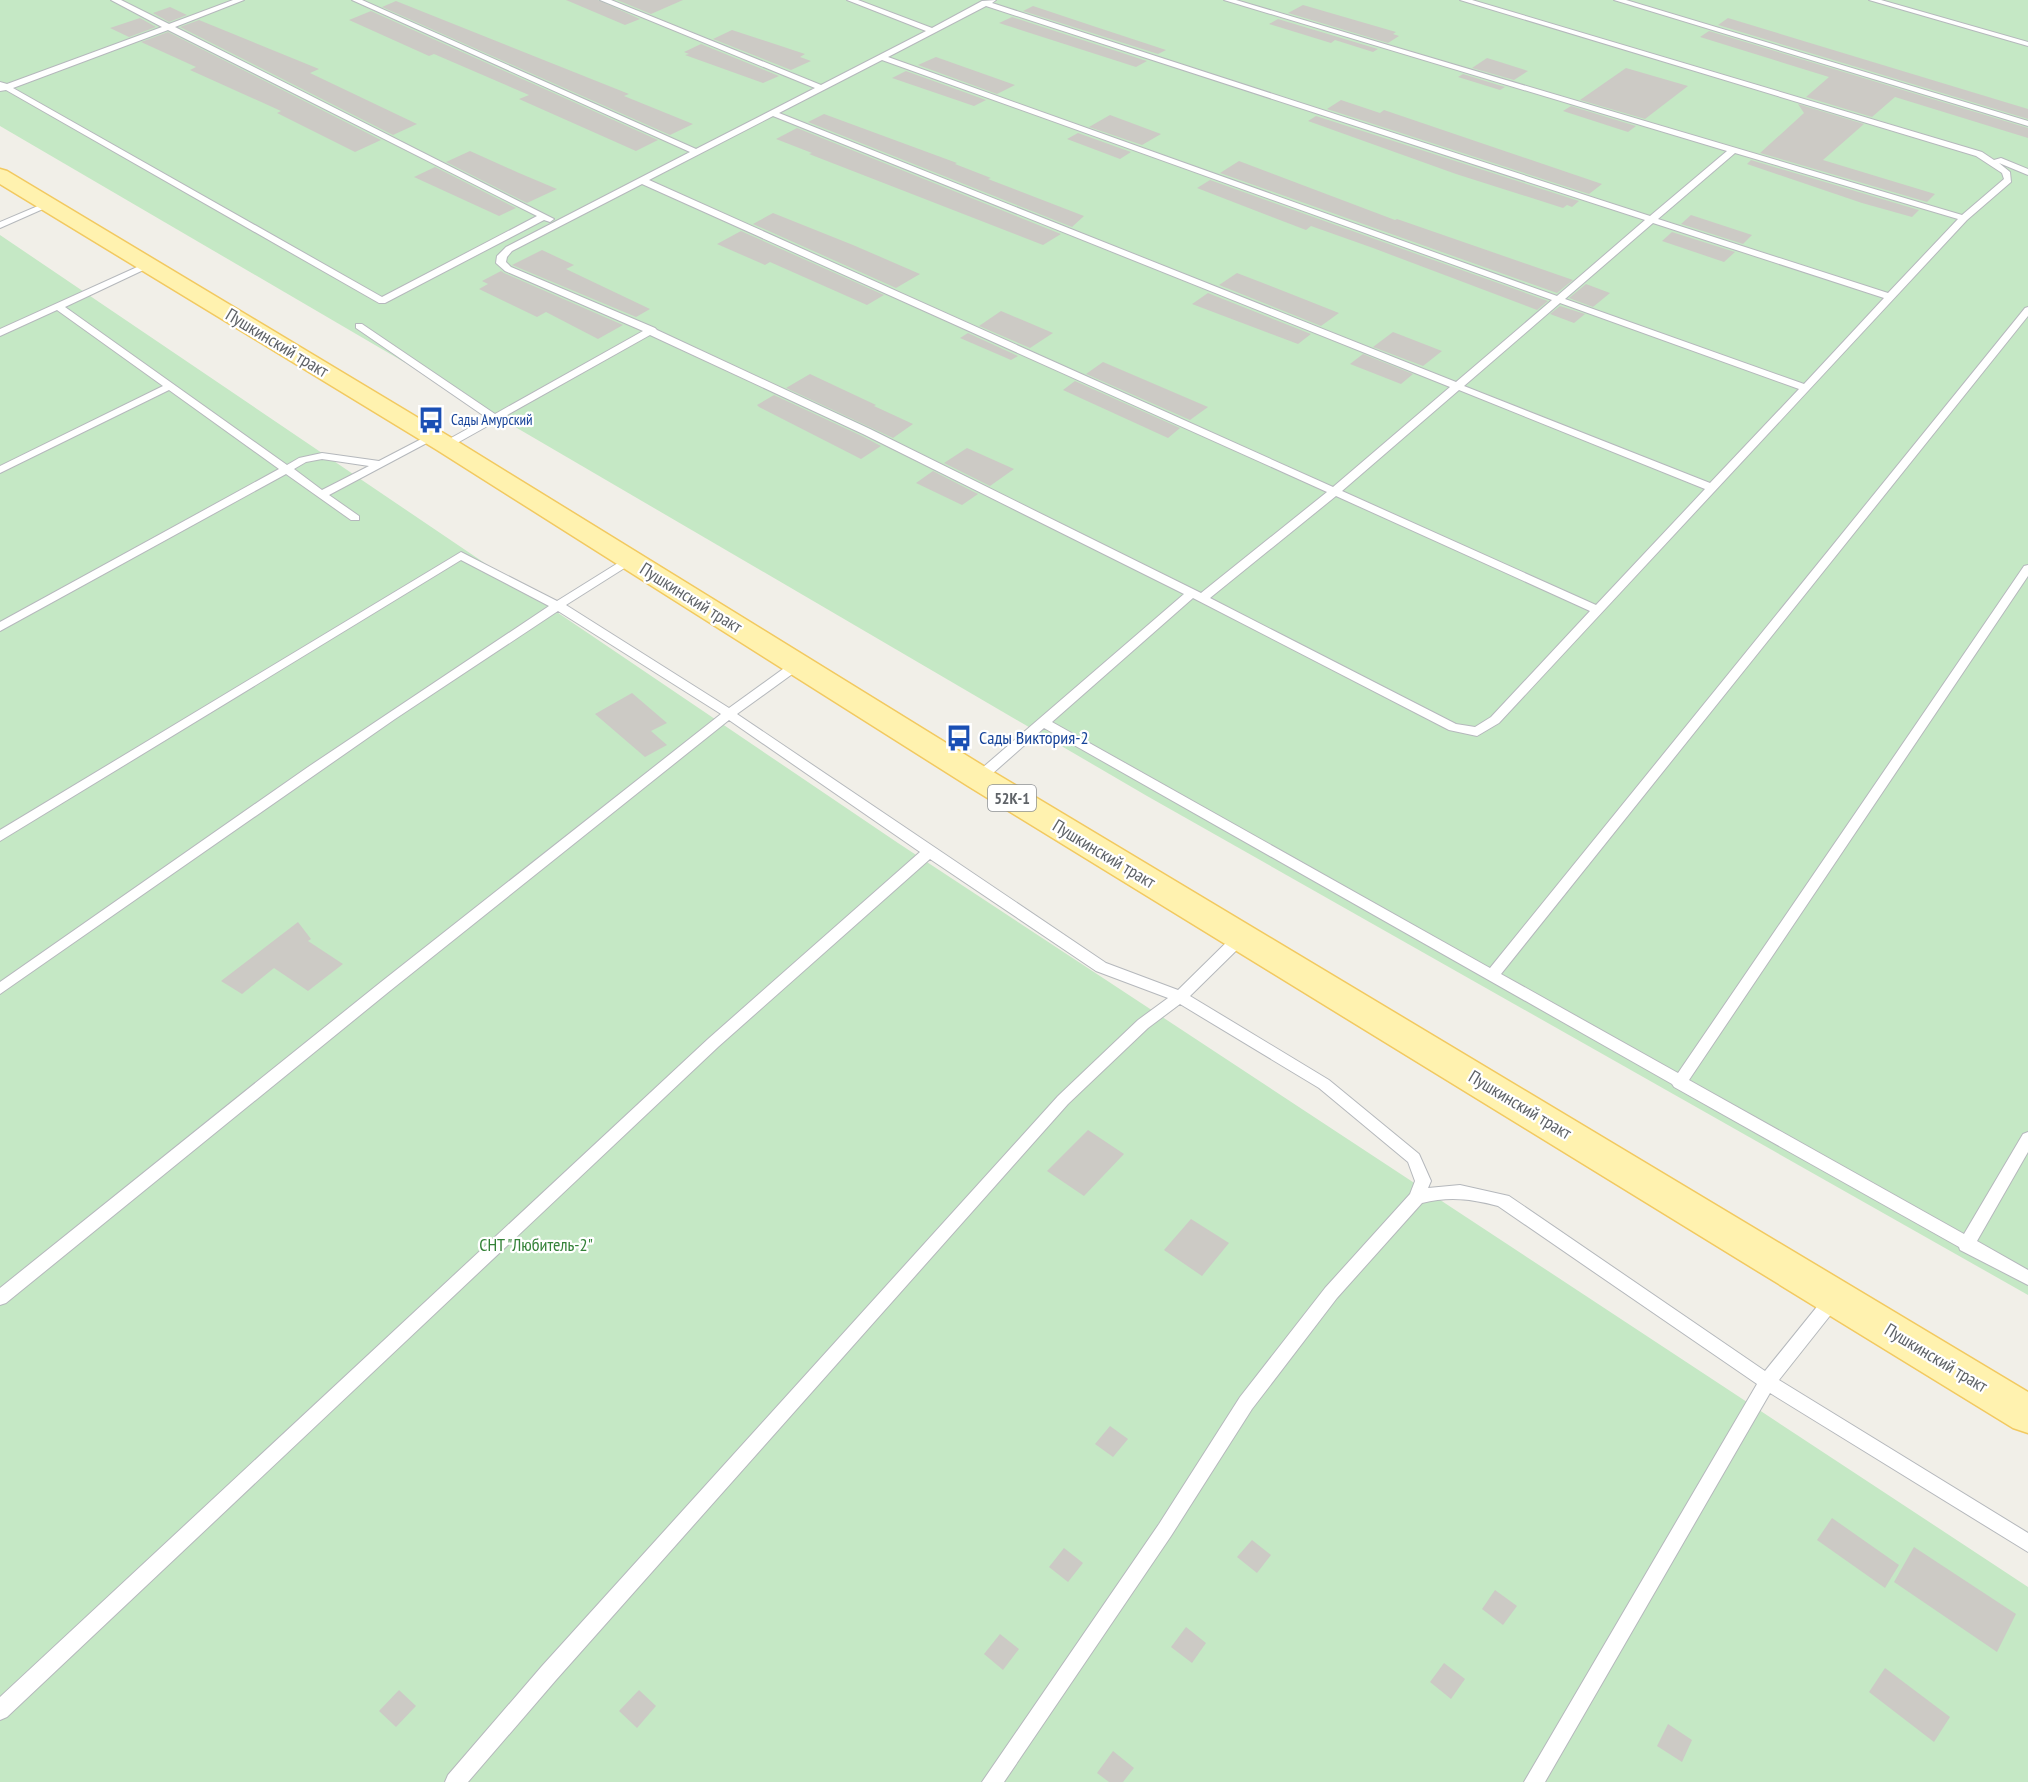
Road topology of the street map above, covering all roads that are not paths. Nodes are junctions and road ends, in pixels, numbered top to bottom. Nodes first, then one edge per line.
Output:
1 (115, 0) edge
2 (240, 0) edge
3 (356, 0) edge
4 (604, 0) edge
5 (851, 0) edge
6 (1228, 0) edge
7 (1464, 0) edge
8 (1618, 0) edge
9 (1873, 0) edge
10 (988, 2) edge
11 (169, 27) junction
12 (932, 31) junction
13 (2028, 44) edge
14 (882, 57) junction
15 (2, 87) edge
16 (822, 88) junction
17 (772, 113) junction
18 (2028, 124) edge
19 (1734, 149) junction
20 (696, 152) junction
21 (1979, 153) junction
22 (2028, 172) edge
23 (0, 175) edge
24 (641, 180) junction
25 (48, 205) junction
26 (544, 216) junction
27 (1964, 218) junction
28 (1653, 220) junction
29 (559, 223) junction
30 (0, 225) edge
31 (148, 265) junction
32 (1890, 297) junction
33 (1558, 299) junction
34 (59, 307) junction
35 (2028, 310) edge
36 (359, 326) dead end
37 (652, 330) junction
38 (0, 333) edge
39 (170, 386) junction
40 (1457, 386) junction
41 (1806, 388) junction
42 (494, 418) junction
43 (439, 441) junction
44 (381, 464) junction
45 (0, 470) edge
46 (288, 470) junction
47 (1712, 488) junction
48 (1334, 492) junction
49 (322, 494) junction
50 (355, 518) dead end
51 (630, 560) junction
52 (2028, 568) edge
53 (1197, 595) junction
54 (557, 605) junction
55 (1598, 610) junction
56 (0, 627) edge
57 (798, 664) junction
58 (729, 714) junction
59 (1043, 722) junction
60 (979, 778) junction
61 (0, 836) edge
62 (929, 852) junction
63 (1242, 936) junction
64 (1491, 976) junction
65 (0, 989) edge
66 (1180, 997) junction
67 (1679, 1083) junction
68 (2028, 1138) edge
69 (1417, 1198) junction
70 (1966, 1245) junction
71 (2028, 1278) edge
72 (1835, 1296) junction
73 (0, 1298) edge
74 (1767, 1382) junction
75 (2028, 1414) edge
76 (2028, 1543) edge
77 (0, 1710) edge
78 (455, 1782) edge
79 (992, 1782) edge
80 (1534, 1782) edge

1 - 11 lane
2 - 11 lane
3 - 20 lane
4 - 16 lane
5 - 12 lane
6 - 19 lane
7 - 21 lane
8 - 18 lane
9 - 13 lane
10 - 12 lane
10 - 28 lane
11 - 15 lane
11 - 26 lane
12 - 14 lane
14 - 16 lane
14 - 33 lane
15 - 26 lane
16 - 17 lane
17 - 20 lane
17 - 40 lane
19 - 27 lane
19 - 28 lane
20 - 24 lane
21 - 22 lane
21 - 27 lane
23 - 25 main road, Пушкинский тракт / 52К-1
24 - 29 lane
24 - 48 lane
25 - 30 lane
25 - 31 main road, Пушкинский тракт / 52К-1
26 - 29 lane
27 - 32 lane
28 - 32 lane
28 - 33 lane
29 - 37 lane
31 - 34 lane
31 - 43 main road, Пушкинский тракт / 52К-1
32 - 41 lane
33 - 40 lane
33 - 41 lane
34 - 38 lane
34 - 39 lane
35 - 64 lane
36 - 42 lane
37 - 42 lane
37 - 53 lane
39 - 45 lane
39 - 46 lane
40 - 47 lane
40 - 48 lane
41 - 47 lane
42 - 43 lane
43 - 44 lane
43 - 51 main road, Пушкинский тракт / 52К-1
44 - 46 lane
44 - 49 lane
46 - 49 lane
46 - 56 lane
47 - 55 lane
48 - 53 lane
48 - 55 lane
49 - 50 lane
51 - 54 lane
51 - 57 main road, Пушкинский тракт / 52К-1
52 - 67 lane
53 - 55 lane
53 - 59 lane
54 - 58 lane
54 - 61 lane
54 - 65 lane
57 - 58 lane
57 - 60 main road, Пушкинский тракт / 52К-1
58 - 62 lane
58 - 73 lane
59 - 60 lane
59 - 64 lane
60 - 63 main road, Пушкинский тракт / 52К-1
62 - 66 lane
62 - 77 lane
63 - 66 lane
63 - 72 main road, Пушкинский тракт / 52К-1
64 - 67 lane
66 - 69 lane
66 - 78 lane
67 - 70 lane
68 - 70 lane
69 - 74 lane
69 - 79 lane
70 - 71 lane
72 - 74 lane
72 - 75 main road, Пушкинский тракт / 52К-1
74 - 76 lane
74 - 80 lane

